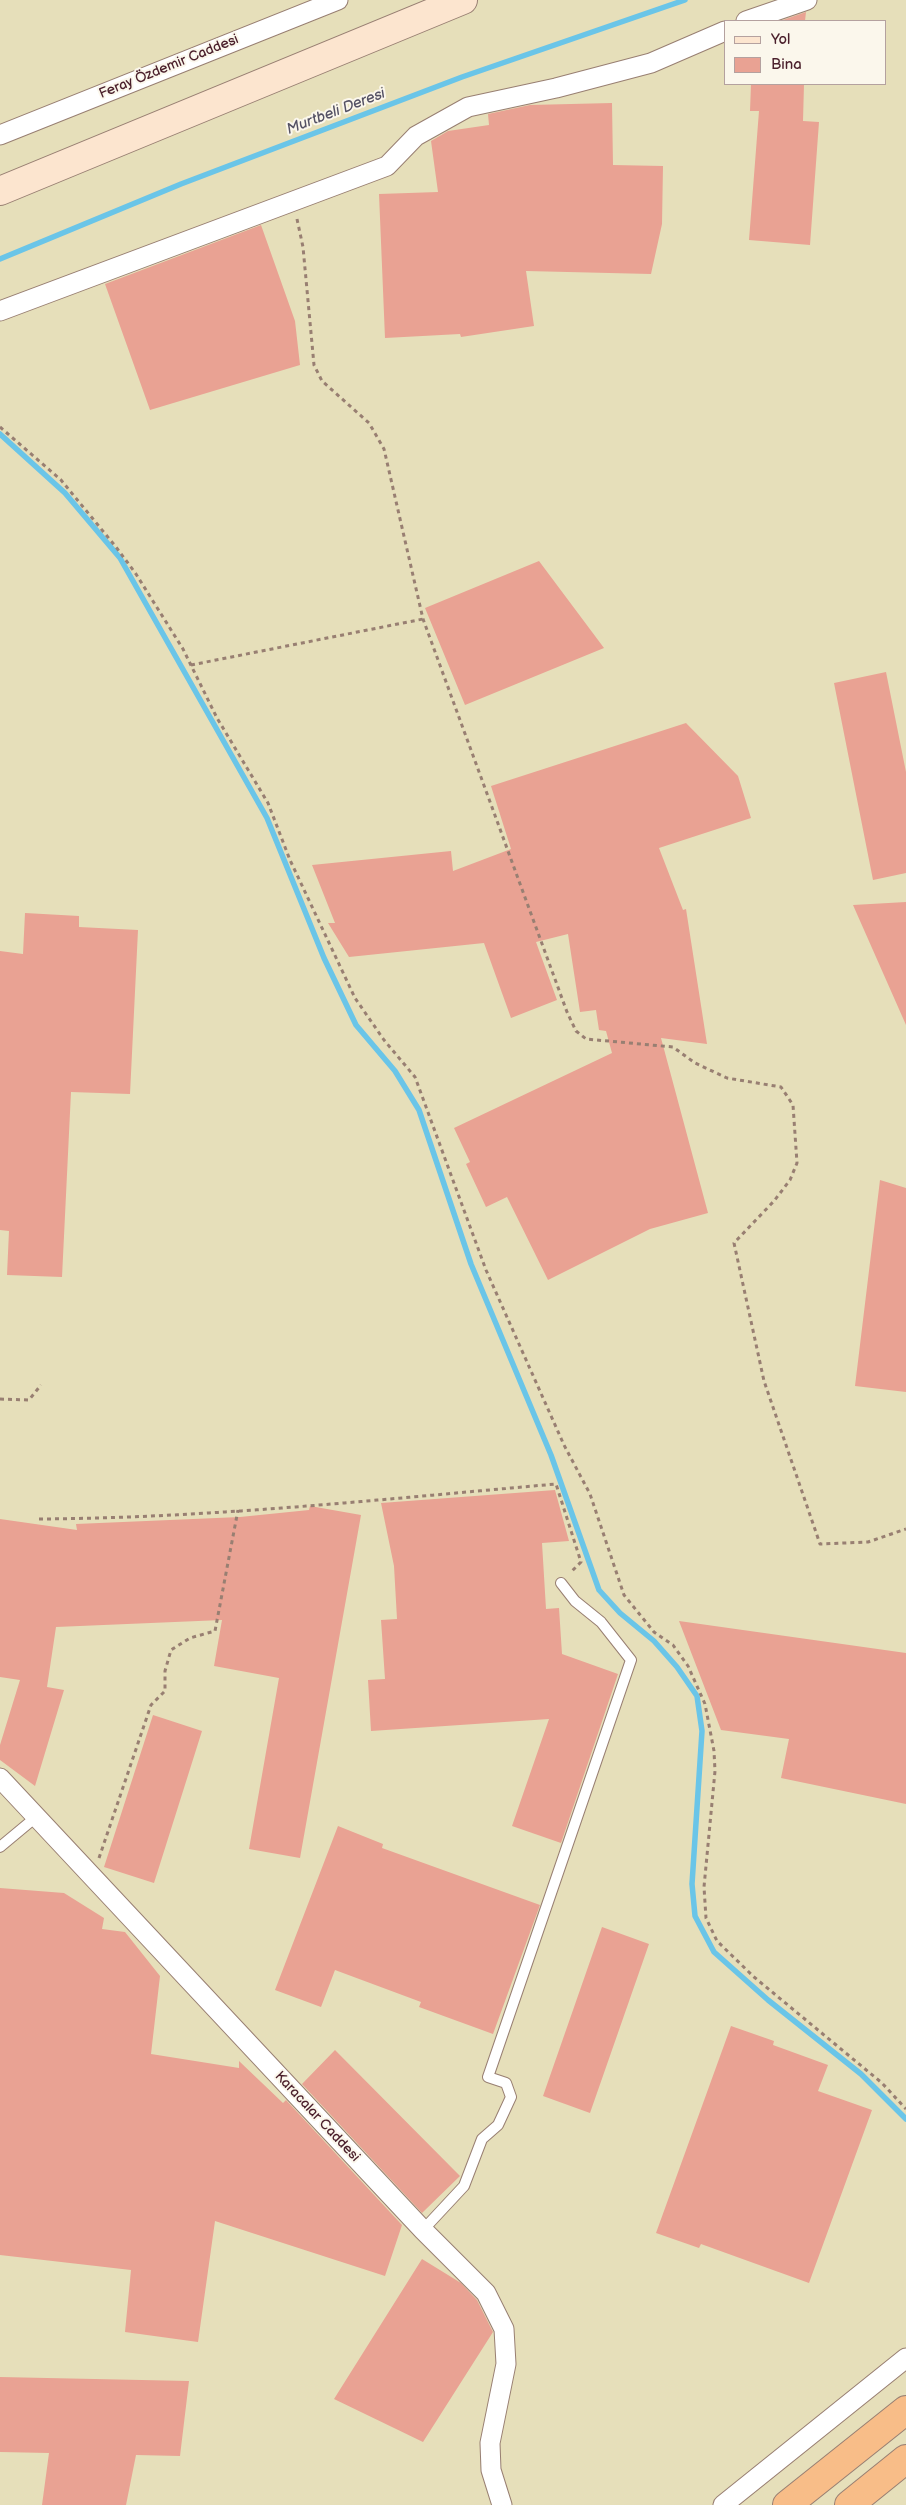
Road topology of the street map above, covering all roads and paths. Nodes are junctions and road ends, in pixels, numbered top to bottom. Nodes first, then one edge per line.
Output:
1 (338, 0) edge
2 (463, 0) edge
3 (807, 0) edge
4 (749, 20) edge
5 (724, 31) edge
6 (0, 135) edge
7 (0, 191) edge
8 (288, 203) junction
9 (0, 311) edge
10 (0, 427) edge
11 (422, 619) junction
12 (191, 665) junction
13 (41, 1385) dead end
14 (0, 1399) edge
15 (238, 1510) junction
16 (40, 1519) dead end
17 (906, 1529) edge
18 (561, 1583) joint
19 (0, 1778) edge
20 (36, 1817) junction
21 (0, 1847) edge
22 (93, 1875) junction
23 (906, 2109) edge
24 (423, 2230) junction
25 (904, 2365) edge
26 (906, 2410) edge
27 (906, 2459) edge
28 (502, 2505) edge
29 (723, 2505) edge
30 (787, 2505) edge
31 (849, 2505) edge

1 - 6 street, Feray Özdemir Caddesi
2 - 7 street
3 - 4 street
5 - 8 street
8 - 9 street
8 - 11 path
10 - 12 path
11 - 12 path
11 - 17 path
12 - 23 path
13 - 14 path
15 - 16 path
15 - 18 path
15 - 22 path
18 - 24 lane
19 - 20 street, Karacalar Caddesi
20 - 21 lane
20 - 22 street, Karacalar Caddesi
22 - 24 street, Karacalar Caddesi
24 - 28 street, Karacalar Caddesi
25 - 29 street
26 - 30 highway
27 - 31 highway

